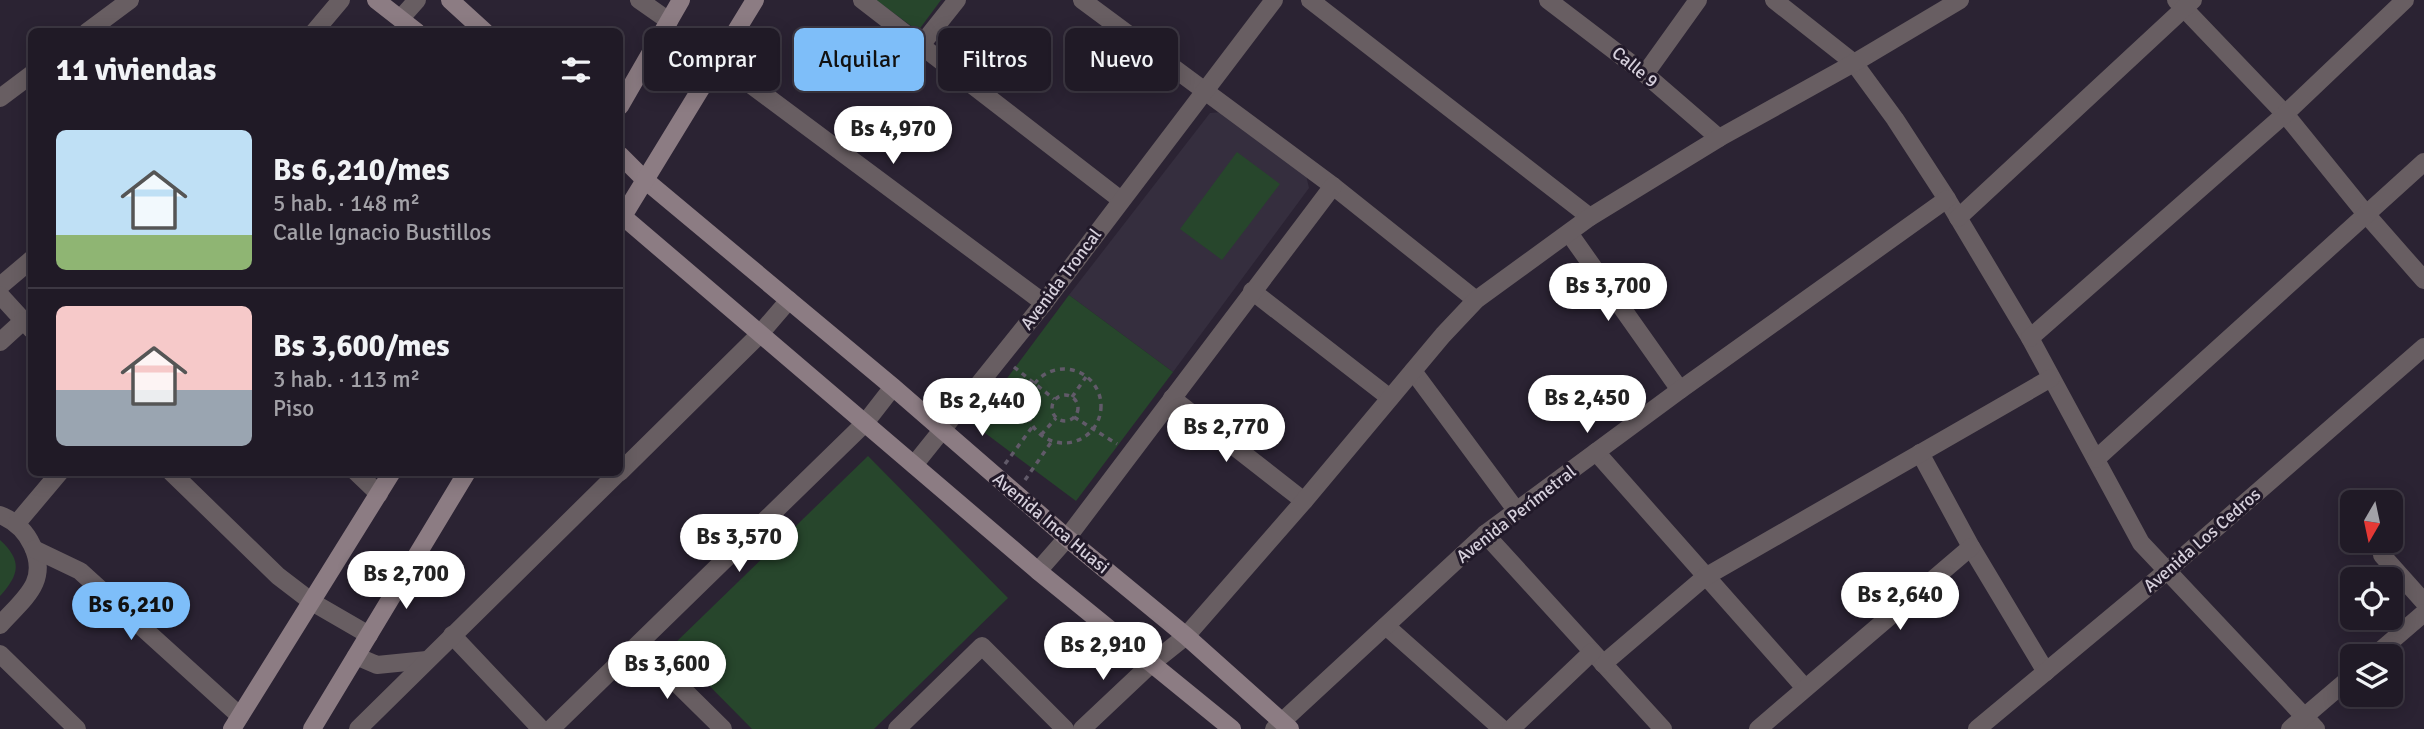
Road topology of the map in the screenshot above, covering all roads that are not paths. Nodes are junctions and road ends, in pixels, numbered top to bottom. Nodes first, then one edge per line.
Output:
1 (130, 0) edge
2 (341, 0) edge
3 (376, 0) edge
4 (417, 0) edge
5 (450, 0) edge
6 (639, 0) edge
7 (681, 0) edge
8 (755, 0) edge
9 (863, 0) edge
10 (957, 0) edge
11 (1082, 0) edge
12 (1274, 0) edge
13 (1310, 0) edge
14 (1698, 0) edge
15 (1774, 0) edge
16 (1960, 0) edge
17 (2405, 0) edge
18 (1551, 1) edge
19 (2184, 3) edge
20 (401, 18) junction
21 (668, 21) junction
22 (92, 28) edge
23 (317, 28) edge
24 (412, 28) edge
25 (481, 28) edge
26 (738, 28) edge
27 (901, 28) edge
28 (924, 41) edge
29 (924, 46) edge
30 (1854, 63) junction
31 (1645, 74) junction
32 (28, 77) edge
33 (1204, 89) junction
34 (701, 91) edge
35 (759, 91) edge
36 (0, 98) edge
37 (623, 101) edge
38 (2285, 114) junction
39 (1718, 138) junction
40 (623, 158) edge
41 (2424, 162) edge
42 (646, 180) junction
43 (1333, 186) junction
44 (1947, 199) junction
45 (1121, 200) junction
46 (623, 213) edge
47 (2366, 215) junction
48 (1590, 217) junction
49 (1958, 218) junction
50 (623, 220) edge
51 (1569, 233) junction
52 (28, 263) edge
53 (2424, 280) edge
54 (0, 286) edge
55 (1252, 291) junction
56 (0, 295) edge
57 (789, 300) junction
58 (1476, 300) junction
59 (1044, 303) junction
60 (27, 326) edge
61 (760, 335) junction
62 (2030, 338) junction
63 (0, 342) edge
64 (2424, 347) edge
65 (1413, 371) junction
66 (2051, 378) junction
67 (893, 387) junction
68 (1680, 390) junction
69 (1172, 398) junction
70 (1391, 398) junction
71 (865, 424) junction
72 (943, 430) junction
73 (1596, 452) junction
74 (1920, 453) junction
75 (2096, 459) junction
76 (914, 465) junction
77 (623, 468) edge
78 (57, 476) edge
79 (175, 476) edge
80 (360, 476) edge
81 (390, 476) edge
82 (465, 476) edge
83 (615, 476) edge
84 (379, 494) junction
85 (1304, 501) junction
86 (1516, 510) junction
87 (0, 515) edge
88 (17, 523) junction
89 (1485, 534) junction
90 (1067, 538) junction
91 (1971, 547) junction
92 (34, 549) junction
93 (2382, 555) dead end
94 (2168, 570) junction
95 (1038, 571) junction
96 (1705, 577) junction
97 (312, 602) junction
98 (2424, 602) edge
99 (2424, 613) edge
100 (0, 625) edge
101 (1386, 626) junction
102 (369, 635) junction
103 (452, 635) junction
104 (1186, 635) junction
105 (2388, 644) edge
106 (638, 645) junction
107 (0, 654) edge
108 (356, 656) junction
109 (1598, 658) junction
110 (427, 660) junction
111 (1151, 664) junction
112 (2046, 672) junction
113 (1805, 688) junction
114 (2340, 690) edge
115 (236, 722) edge
116 (2311, 723) edge
117 (319, 727) edge
118 (1282, 727) edge
119 (77, 729) edge
120 (358, 729) edge
121 (541, 729) edge
122 (551, 729) edge
123 (723, 729) edge
124 (897, 729) edge
125 (1065, 729) edge
126 (1082, 729) edge
127 (1232, 729) edge
128 (1502, 729) edge
129 (1511, 729) edge
130 (1663, 729) edge
131 (1758, 729) edge
132 (1977, 729) edge
133 (2290, 729) edge

1 - 22 street
2 - 23 street
3 - 20 street
4 - 20 street
5 - 25 street
6 - 21 street
7 - 21 street
8 - 26 street
9 - 27 street
10 - 28 street
11 - 33 street
12 - 33 street, Avenida Troncal
13 - 48 street
14 - 31 street
15 - 30 street
16 - 30 street
17 - 38 street
18 - 31 street, Calle 9
19 - 38 street
19 - 49 street
20 - 24 street
21 - 37 street
29 - 45 street
30 - 39 street
30 - 44 street
31 - 39 street, Calle 9
32 - 36 street
33 - 43 street
33 - 45 street, Avenida Troncal
34 - 42 street
35 - 59 street
38 - 47 street
38 - 62 street
39 - 48 street
40 - 42 street, Avenida Inca Huasi
41 - 47 street
42 - 46 street
42 - 57 street, Avenida Inca Huasi
43 - 55 street
43 - 58 street
44 - 49 street
44 - 68 street, Avenida Perímetral
45 - 59 street, Avenida Troncal
47 - 53 street
47 - 75 street
48 - 51 street
49 - 62 street
50 - 61 street
51 - 58 street
51 - 68 street
52 - 54 street
55 - 69 street
55 - 70 street
56 - 60 street
57 - 61 street
57 - 67 street, Avenida Inca Huasi
58 - 65 street
59 - 72 street, Avenida Troncal
60 - 63 street
61 - 71 street
61 - 77 street
62 - 66 street
64 - 94 street, Avenida Los Cedros
65 - 70 street
65 - 86 street
66 - 74 street
66 - 75 street
67 - 71 street
67 - 72 street, Avenida Inca Huasi
68 - 73 street, Avenida Perímetral
69 - 85 street
69 - 90 street
70 - 85 street
71 - 76 street
71 - 106 street
72 - 76 street, Avenida Troncal
72 - 90 street, Avenida Inca Huasi
73 - 86 street, Avenida Perímetral
73 - 96 street
74 - 91 street
74 - 96 street
75 - 94 street
76 - 95 street
78 - 88 street
79 - 97 street
80 - 84 street
81 - 84 street
82 - 102 street
83 - 103 street
84 - 97 street
85 - 104 street
86 - 89 street, Avenida Perímetral
87 - 88 street
88 - 92 street
89 - 101 street, Avenida Perímetral
89 - 109 street
90 - 95 street
90 - 104 street, Avenida Inca Huasi
91 - 112 street
91 - 113 street
92 - 100 street
92 - 115 street
93 - 98 street
94 - 112 street, Avenida Los Cedros
94 - 116 street
95 - 111 street
96 - 109 street
96 - 113 street
97 - 102 street
97 - 115 street
99 - 105 street
101 - 118 street, Avenida Perímetral
101 - 128 street
102 - 108 street
103 - 110 street
103 - 121 street
104 - 111 street
104 - 118 street, Avenida Inca Huasi
106 - 122 street
106 - 123 street
107 - 119 street
108 - 110 street
108 - 117 street
109 - 129 street
109 - 130 street
110 - 120 street
111 - 126 street
111 - 127 street
112 - 132 street, Avenida Los Cedros
113 - 131 street
114 - 116 street
116 - 133 street
124 - 125 street

